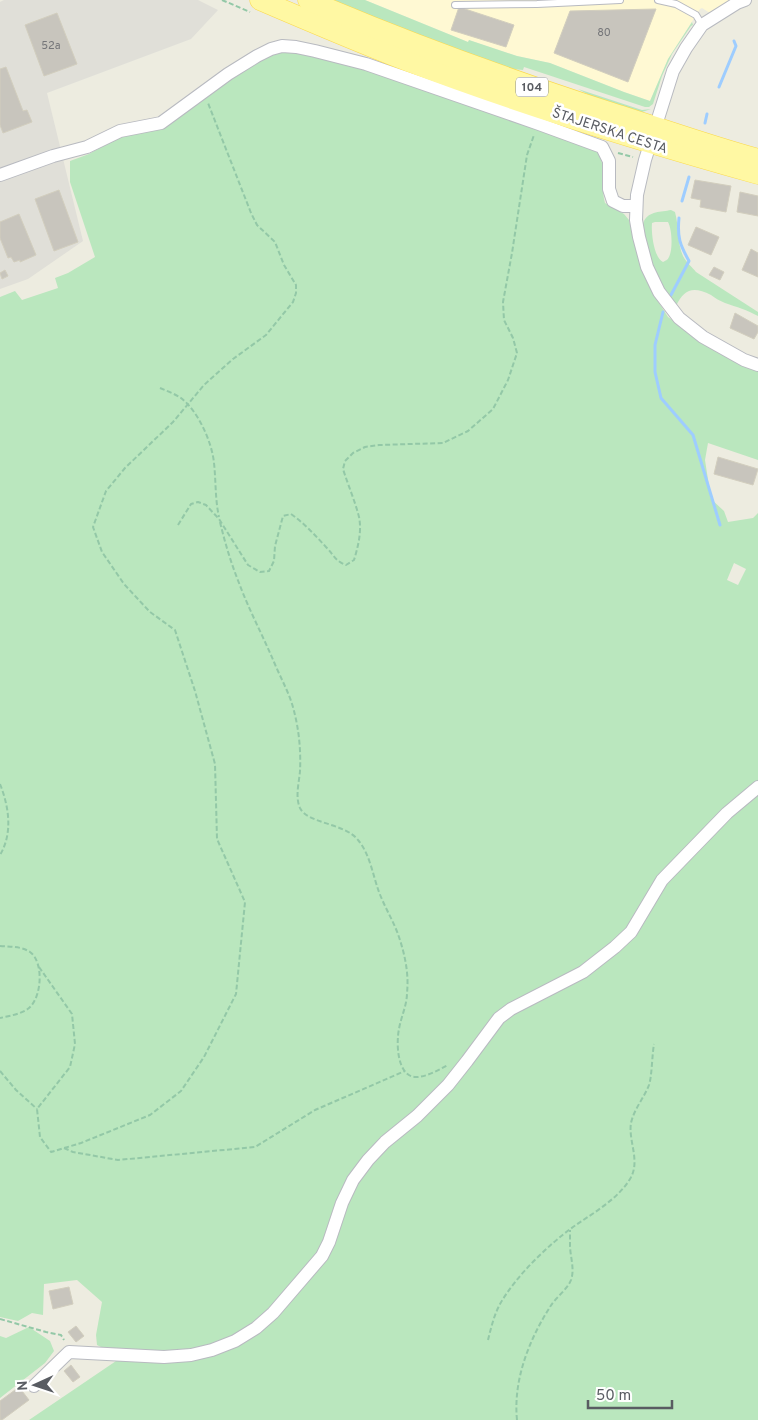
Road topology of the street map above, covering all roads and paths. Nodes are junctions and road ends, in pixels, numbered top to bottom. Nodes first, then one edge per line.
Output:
1 (260, 0) edge
2 (308, 0) edge
3 (620, 0) edge
4 (658, 0) edge
5 (744, 0) edge
6 (455, 5) dead end
7 (702, 25) junction
8 (409, 52) junction
9 (203, 92) junction
10 (539, 124) junction
11 (652, 135) junction
12 (758, 158) edge
13 (758, 174) edge
14 (0, 175) edge
15 (636, 206) junction
16 (758, 365) edge
17 (160, 388) dead end
18 (188, 404) junction
19 (219, 519) junction
20 (178, 525) dead end
21 (0, 784) edge
22 (758, 787) edge
23 (0, 855) edge
24 (0, 946) edge
25 (40, 967) junction
26 (0, 1018) edge
27 (654, 1044) dead end
28 (467, 1062) junction
29 (0, 1071) edge
30 (405, 1071) junction
31 (37, 1109) junction
32 (64, 1148) junction
33 (570, 1229) junction
34 (0, 1319) edge
35 (488, 1340) dead end
36 (69, 1352) junction
37 (34, 1386) dead end
38 (517, 1420) edge

1 - 8 main road, 104
2 - 8 main road, 104
3 - 6 lane
4 - 7 lane
5 - 7 street
7 - 11 street
8 - 11 main road, ŠTAJERSKA CESTA / 104
9 - 10 street
9 - 14 street
9 - 18 path
10 - 15 street
10 - 19 path
11 - 12 main road, ŠTAJERSKA CESTA / 104
11 - 13 main road, ŠTAJERSKA CESTA / 104
11 - 15 street
15 - 16 street
17 - 18 path
18 - 19 path
18 - 32 path
19 - 20 path
19 - 30 path
21 - 23 path
22 - 28 street
24 - 25 path
25 - 26 path
25 - 31 path
27 - 33 path
28 - 30 path
28 - 36 street
29 - 31 path
30 - 32 path
31 - 32 path
33 - 35 path
33 - 38 path
34 - 36 path
36 - 37 street

